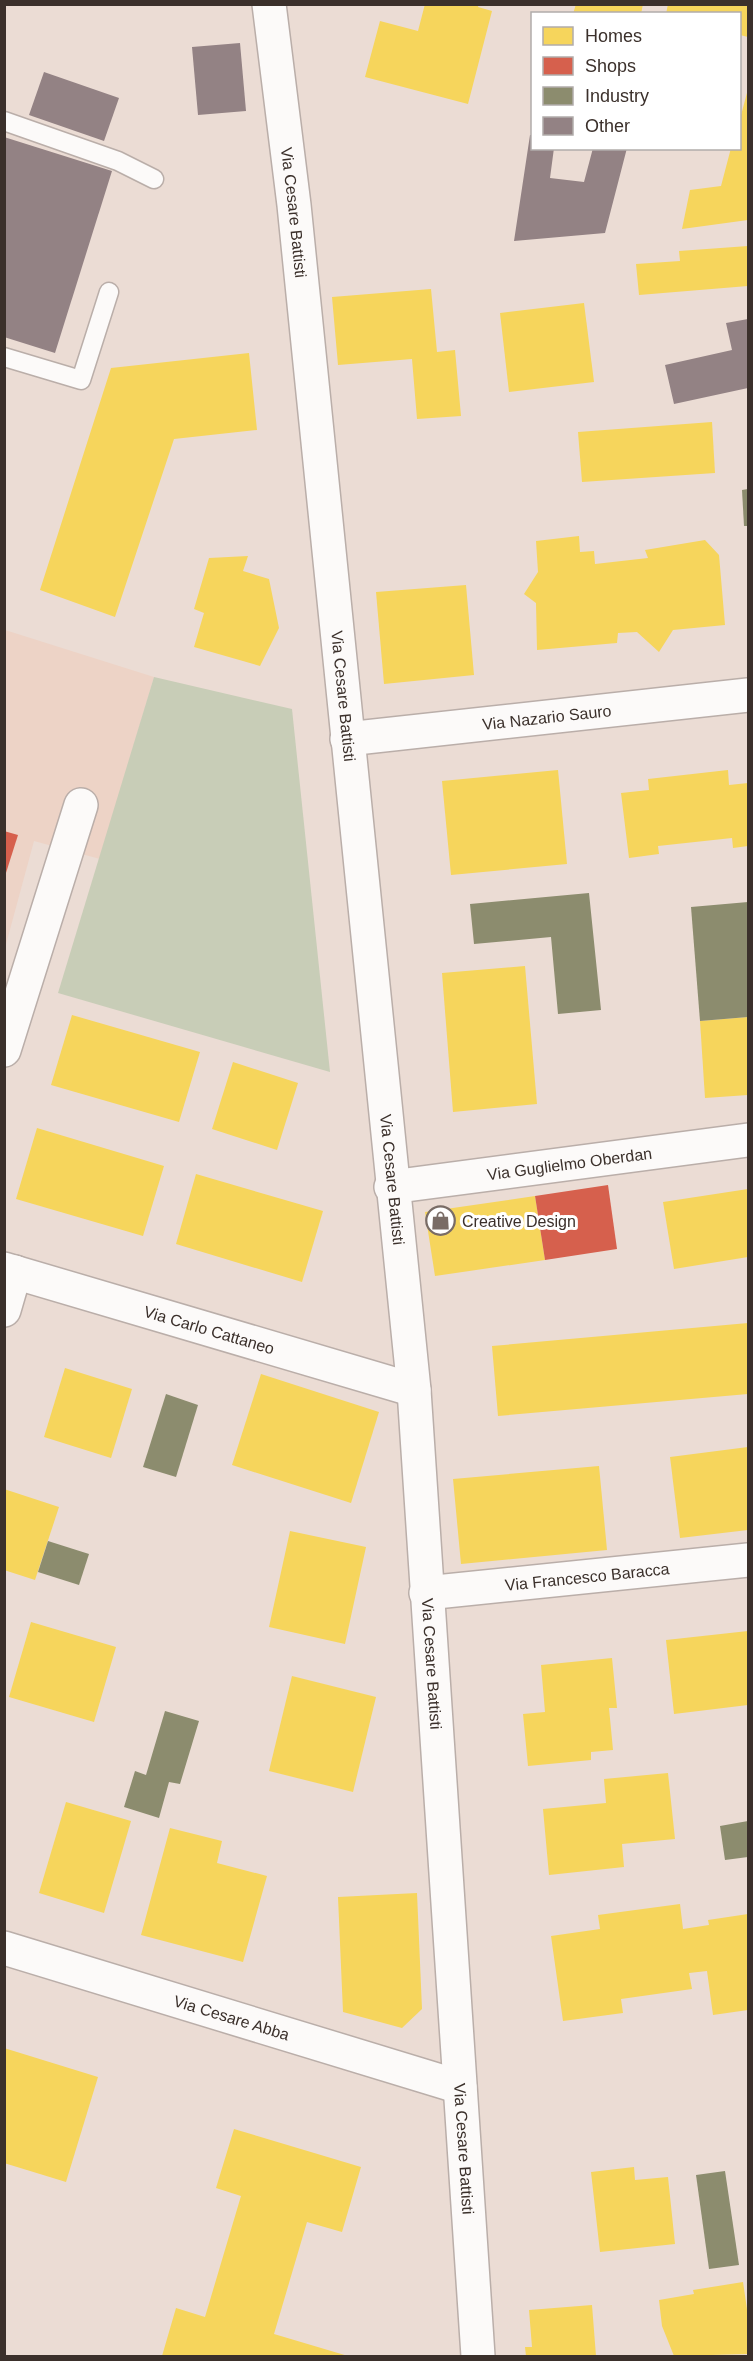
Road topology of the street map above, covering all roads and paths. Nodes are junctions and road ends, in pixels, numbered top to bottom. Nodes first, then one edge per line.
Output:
1 (269, 4) edge
2 (4, 122) edge
3 (154, 179) dead end
4 (109, 292) dead end
5 (4, 357) edge
6 (748, 695) edge
7 (346, 739) junction
8 (81, 805) dead end
9 (6, 1040) edge
10 (748, 1140) edge
11 (391, 1187) junction
12 (10, 1270) edge
13 (4, 1310) edge
14 (414, 1390) junction
15 (748, 1560) edge
16 (426, 1593) junction
17 (4, 1948) edge
18 (460, 2087) junction
19 (478, 2356) edge

1 - 7 street, Via Cesare Battisti
2 - 3 lane
4 - 5 lane
6 - 7 street, Via Nazario Sauro
7 - 11 street, Via Cesare Battisti
8 - 9 street
10 - 11 street, Via Guglielmo Oberdan
11 - 14 street, Via Cesare Battisti
12 - 13 street
12 - 14 street, Via Carlo Cattaneo
14 - 16 street, Via Cesare Battisti
15 - 16 street, Via Francesco Baracca
16 - 18 street, Via Cesare Battisti
17 - 18 street, Via Cesare Abba
18 - 19 street, Via Cesare Battisti

